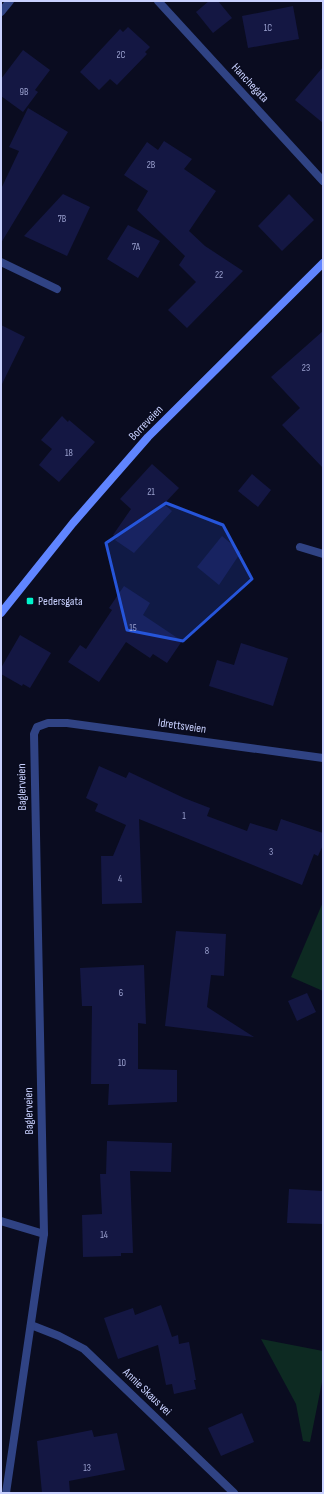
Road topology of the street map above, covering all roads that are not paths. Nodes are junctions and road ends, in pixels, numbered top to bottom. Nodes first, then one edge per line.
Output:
1 (10, 1) edge
2 (158, 1) edge
3 (1, 12) edge
4 (323, 181) edge
5 (1, 262) edge
6 (323, 263) edge
7 (57, 289) dead end
8 (300, 547) dead end
9 (323, 554) edge
10 (1, 614) edge
11 (37, 727) joint
12 (323, 758) edge
13 (1, 1221) edge
14 (44, 1234) junction
15 (31, 1325) junction
16 (6, 1493) edge
17 (234, 1493) edge

1 - 3 street
2 - 4 street, Hanchegata
5 - 7 street
6 - 10 main road, Borreveien
8 - 9 street
11 - 12 street, Idrettsveien
11 - 14 street, Baglerveien
13 - 14 street
14 - 15 street, Baglerveien
15 - 16 street, Baglerveien
15 - 17 street, Annie Skaus vei

